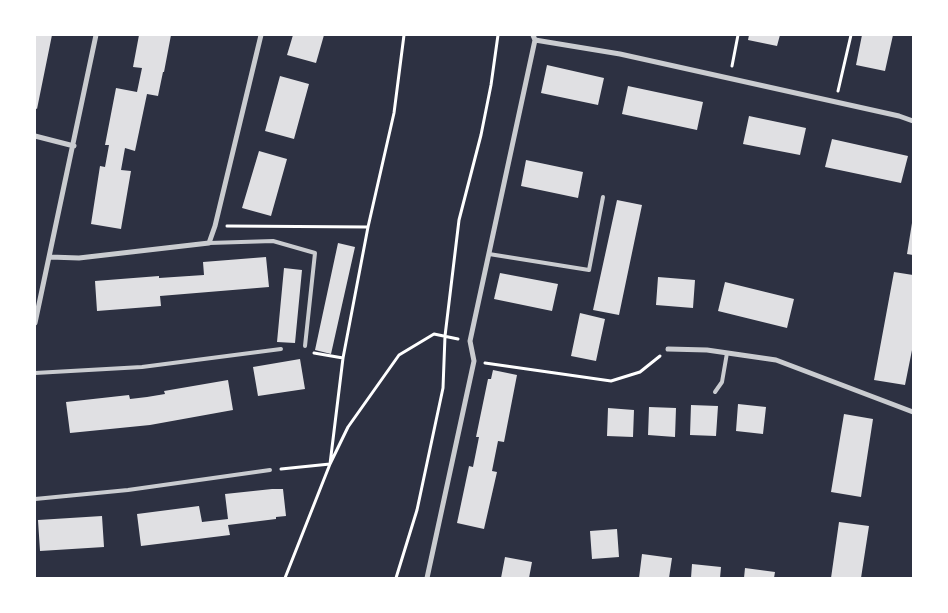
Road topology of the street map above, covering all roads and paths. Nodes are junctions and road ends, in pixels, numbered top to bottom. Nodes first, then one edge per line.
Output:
1 (96, 35) edge
2 (261, 35) edge
3 (404, 35) edge
4 (498, 35) edge
5 (738, 35) edge
6 (850, 35) edge
7 (534, 38) edge
8 (730, 78) junction
9 (836, 102) junction
10 (913, 122) edge
11 (35, 136) edge
12 (74, 146) junction
13 (603, 197) dead end
14 (215, 226) junction
15 (368, 227) junction
16 (209, 244) junction
17 (489, 254) junction
18 (50, 257) junction
19 (35, 323) edge
20 (445, 336) junction
21 (470, 341) junction
22 (305, 346) dead end
23 (280, 349) dead end
24 (668, 349) joint
25 (727, 353) junction
26 (474, 361) junction
27 (35, 373) edge
28 (715, 392) dead end
29 (913, 412) edge
30 (330, 464) junction
31 (270, 470) joint
32 (35, 499) edge
33 (284, 578) edge
34 (396, 578) edge
35 (426, 578) edge

1 - 12 street
2 - 14 street
3 - 15 path
4 - 20 path
5 - 8 path
6 - 9 path
7 - 8 street
7 - 17 street
8 - 9 street
9 - 10 street
11 - 12 street
12 - 18 street
13 - 17 lane
14 - 15 path
14 - 16 street
15 - 30 path
16 - 18 street
16 - 22 lane
17 - 21 street
18 - 19 street
20 - 21 path
20 - 30 path
20 - 34 path
21 - 26 street
23 - 27 lane
24 - 25 street
24 - 26 path
25 - 28 lane
25 - 29 street
26 - 35 street
30 - 31 path
30 - 33 path
31 - 32 lane

